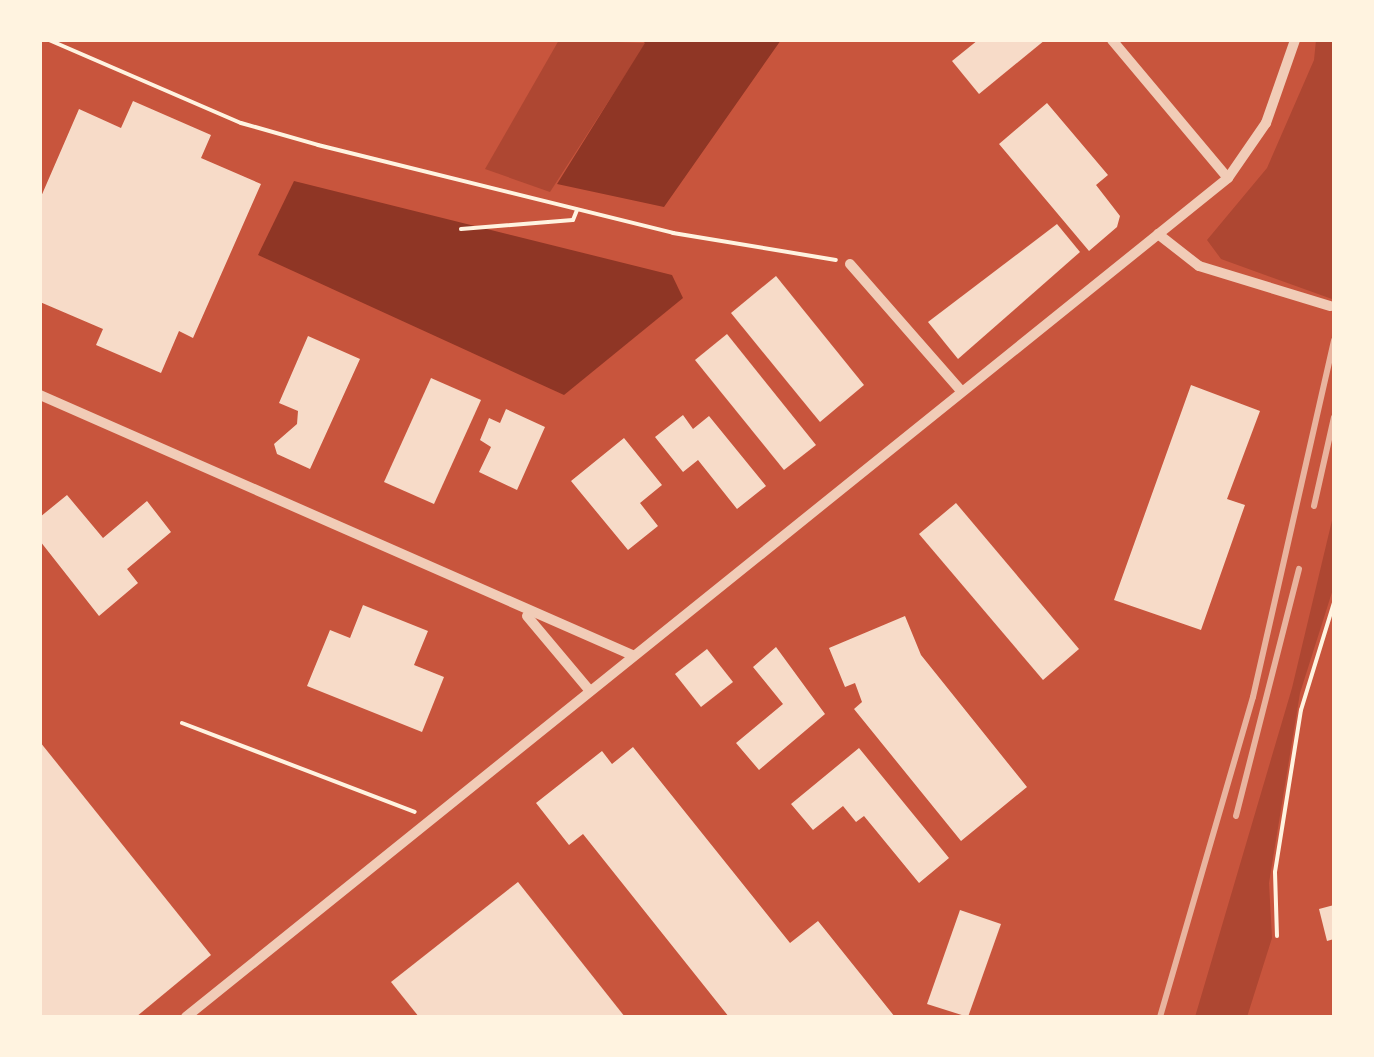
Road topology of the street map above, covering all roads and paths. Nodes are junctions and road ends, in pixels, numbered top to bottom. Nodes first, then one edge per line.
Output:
1 (49, 40) edge
2 (1112, 40) edge
3 (1295, 40) edge
4 (1228, 178) junction
5 (577, 210) junction
6 (461, 229) dead end
7 (1158, 234) junction
8 (850, 264) joint
9 (1330, 306) dead end
10 (961, 392) junction
11 (40, 395) edge
12 (1334, 603) edge
13 (522, 612) junction
14 (632, 654) junction
15 (590, 691) junction
16 (182, 723) dead end
17 (434, 818) junction
18 (1277, 936) dead end
19 (186, 1017) edge

1 - 5 path
2 - 4 street
3 - 4 street
4 - 7 street
5 - 6 path
5 - 8 path
7 - 9 street
7 - 10 street
8 - 10 street
10 - 14 street
11 - 13 street
12 - 18 path
13 - 14 street
13 - 15 street
14 - 15 street
15 - 17 street
16 - 17 path
17 - 19 street

